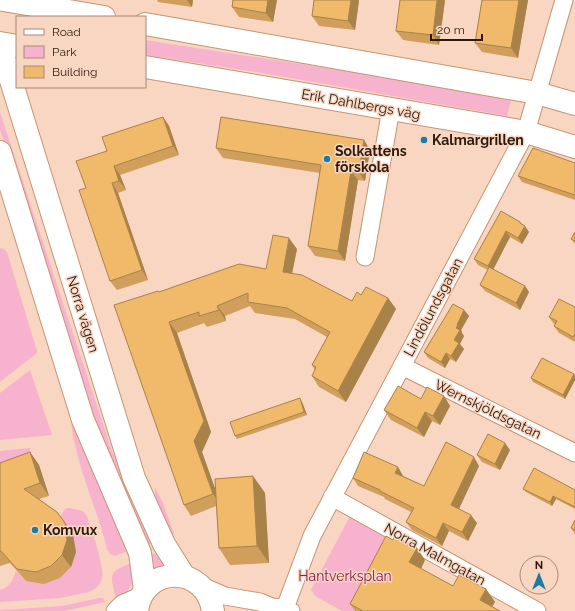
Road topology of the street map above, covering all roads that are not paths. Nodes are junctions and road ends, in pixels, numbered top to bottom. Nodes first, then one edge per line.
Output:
1 (3, 0) edge
2 (564, 0) edge
3 (98, 16) edge
4 (146, 24) edge
5 (0, 44) edge
6 (16, 46) edge
7 (146, 67) edge
8 (537, 93) junction
9 (575, 104) edge
10 (391, 109) junction
11 (526, 132) junction
12 (575, 147) edge
13 (0, 152) edge
14 (365, 257) dead end
15 (402, 366) junction
16 (575, 453) edge
17 (332, 497) junction
18 (193, 581) junction
19 (141, 599) edge
20 (278, 609) edge
21 (115, 611) edge
22 (213, 611) edge
23 (537, 611) edge

1 - 3 street
2 - 8 street, Lindölundsgatan
4 - 8 street
5 - 6 street
5 - 18 street, Norra vägen
7 - 10 street, Erik Dahlbergs väg
8 - 9 street
8 - 11 street, Lindölundsgatan
10 - 11 street, Erik Dahlbergs väg
10 - 14 street
11 - 12 street, Erik Dahlbergs väg
11 - 15 street, Lindölundsgatan
13 - 19 street
15 - 16 street, Wernskjöldsgatan
15 - 17 street, Lindölundsgatan
17 - 20 street, Lindölundsgatan
17 - 23 street, Norra Malmgatan
18 - 19 street
18 - 20 street
18 - 22 street, Norra vägen
19 - 21 street

